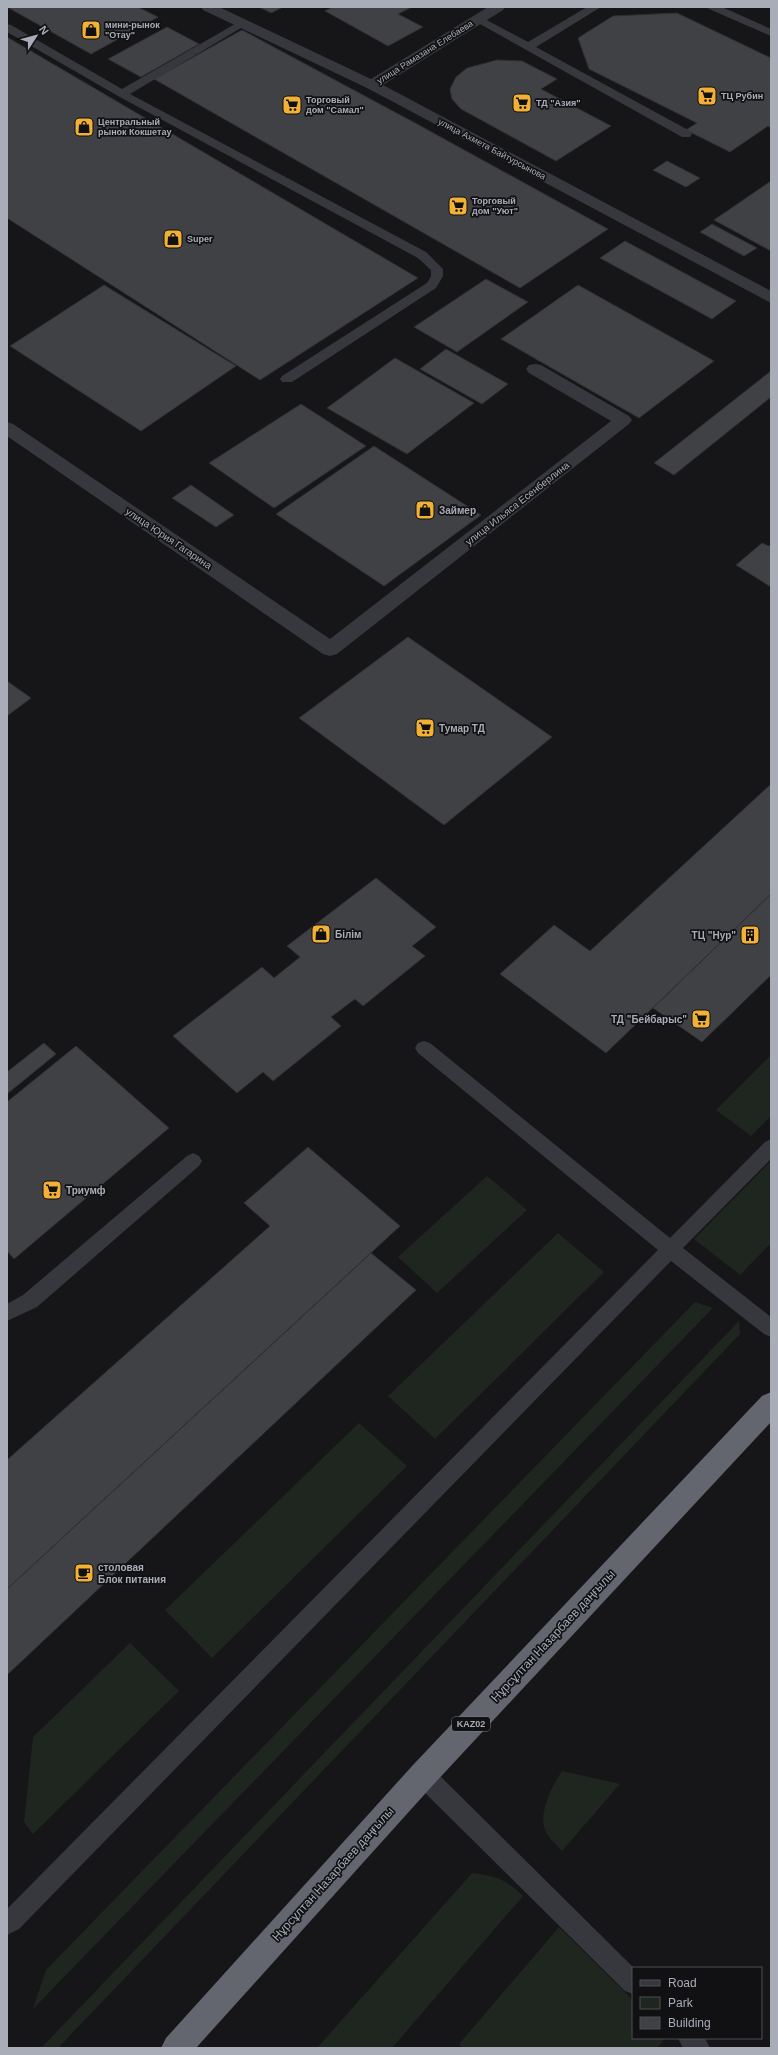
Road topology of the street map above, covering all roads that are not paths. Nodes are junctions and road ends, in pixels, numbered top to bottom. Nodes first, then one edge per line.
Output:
1 (208, 7) edge
2 (498, 7) edge
3 (595, 7) edge
4 (713, 7) edge
5 (477, 19) junction
6 (242, 23) junction
7 (7, 27) edge
8 (771, 33) edge
9 (528, 47) junction
10 (372, 85) junction
11 (122, 94) junction
12 (686, 134) dead end
13 (771, 298) edge
14 (535, 370) dead end
15 (287, 378) dead end
16 (7, 428) edge
17 (330, 649) joint
18 (424, 1048) dead end
19 (771, 1148) edge
20 (193, 1161) dead end
21 (671, 1249) junction
22 (7, 1313) edge
23 (771, 1328) edge
24 (771, 1404) edge
25 (423, 1775) junction
26 (7, 1924) edge
27 (632, 1982) edge
28 (690, 2039) edge
29 (176, 2048) edge
30 (699, 2048) edge

1 - 6 street, улица Ахмета Байтурсынова
2 - 5 street, улица Рамазана Елебаева
3 - 9 lane
4 - 8 lane
5 - 9 lane
5 - 10 street, улица Рамазана Елебаева
6 - 10 street, улица Ахмета Байтурсынова
6 - 11 lane
7 - 11 lane
9 - 12 lane
10 - 13 street, улица Ахмета Байтурсынова
11 - 15 lane
14 - 17 street, улица Ильяса Есенберлина
16 - 17 street, улица Юрия Гагарина
18 - 21 lane
19 - 21 lane
20 - 22 lane
21 - 23 lane
21 - 26 lane
24 - 25 highway, Нұрсұлтан Назарбаев даңғылы / KАZ02
25 - 27 lane
25 - 29 highway, Нұрсұлтан Назарбаев даңғылы / KАZ02
28 - 30 lane

